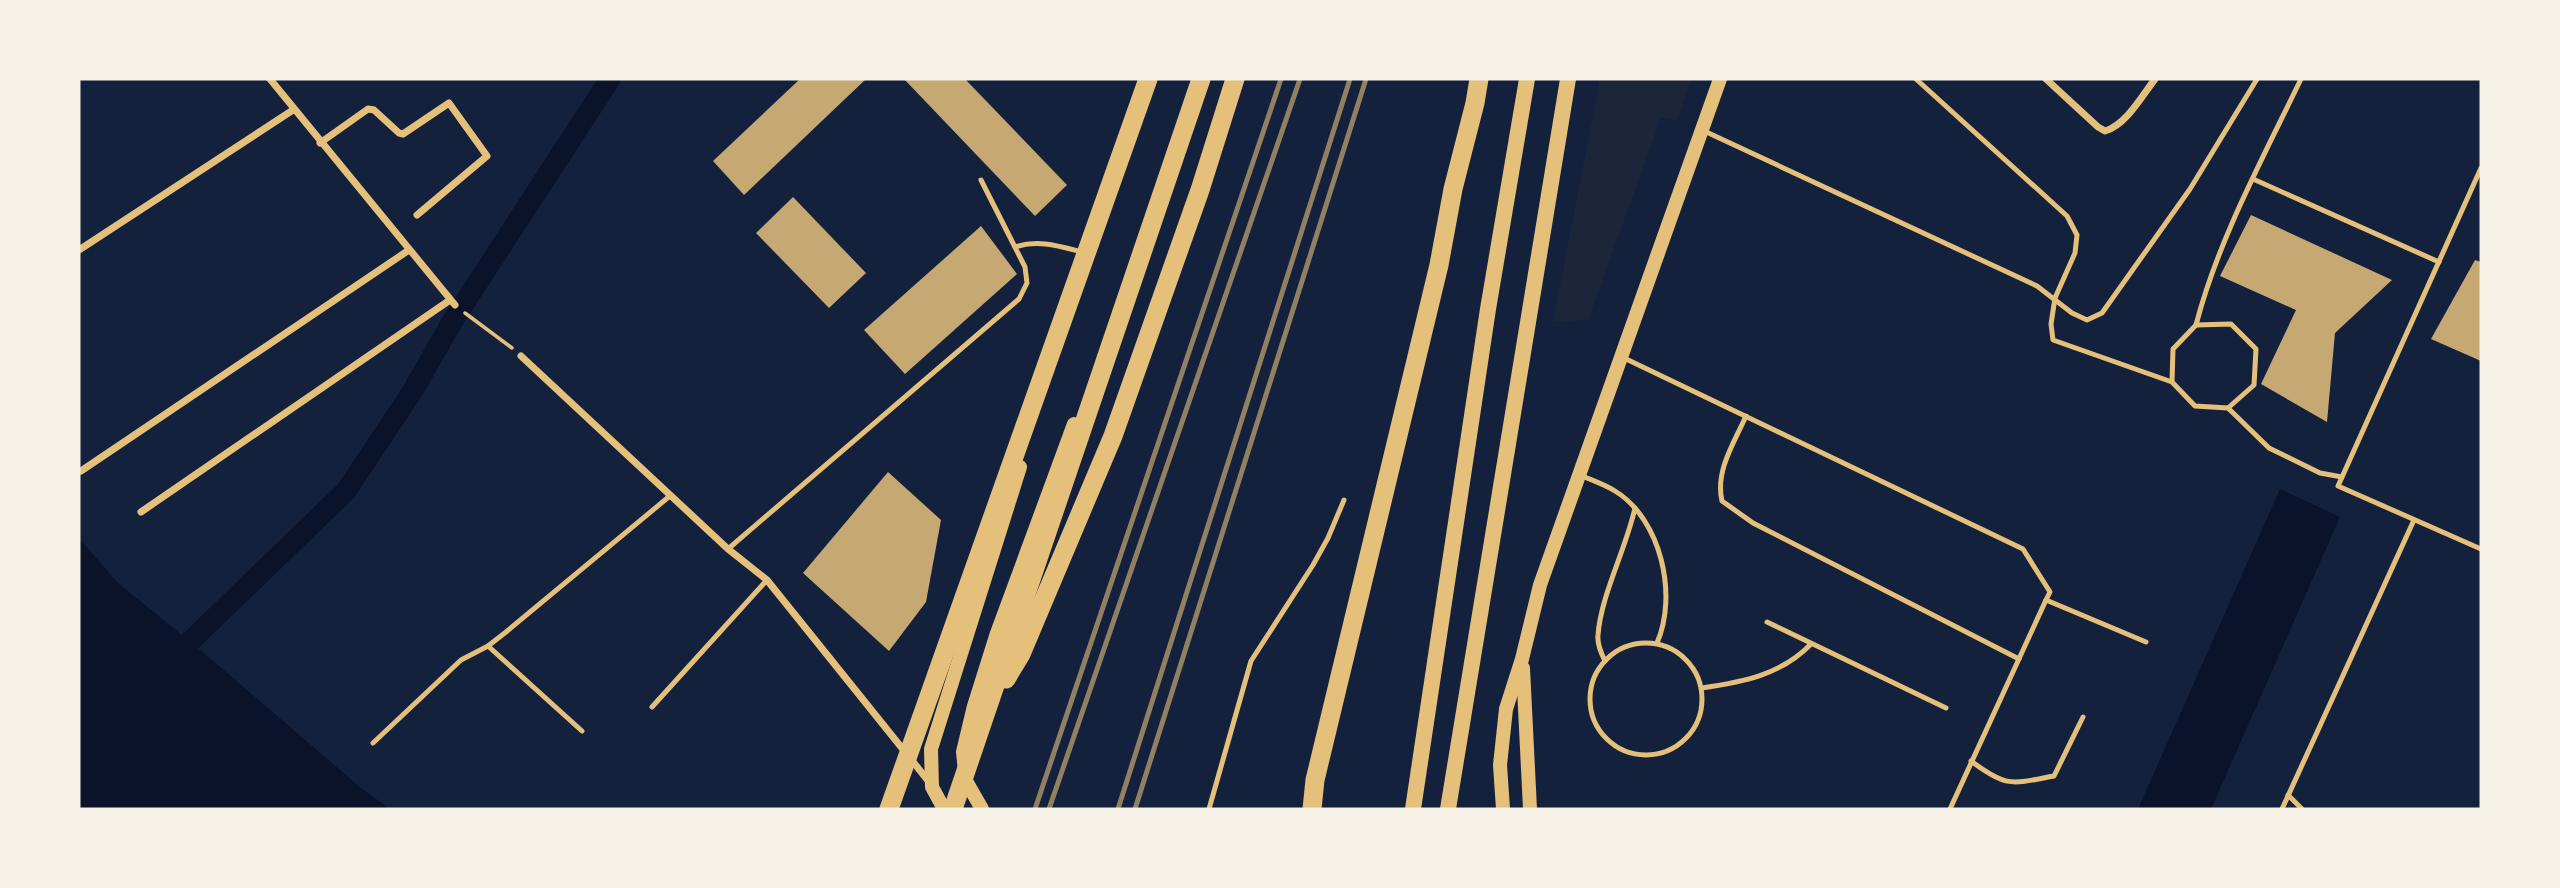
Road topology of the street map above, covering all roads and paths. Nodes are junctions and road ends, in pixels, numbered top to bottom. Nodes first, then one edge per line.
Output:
1 (270, 79) edge
2 (1140, 79) edge
3 (1148, 79) edge
4 (1201, 79) edge
5 (1209, 79) edge
6 (1235, 79) edge
7 (1479, 79) edge
8 (1527, 79) edge
9 (1568, 79) edge
10 (1720, 79) edge
11 (1916, 79) edge
12 (2046, 79) edge
13 (2155, 79) edge
14 (2257, 79) edge
15 (2301, 79) edge
16 (293, 110) junction
17 (1702, 130) junction
18 (320, 143) junction
19 (2481, 168) edge
20 (2253, 178) junction
21 (981, 180) dead end
22 (417, 215) dead end
23 (1015, 247) junction
24 (79, 250) edge
25 (409, 250) junction
26 (1092, 255) junction
27 (2439, 262) junction
28 (2055, 298) junction
29 (452, 303) junction
30 (2196, 325) junction
31 (521, 356) joint
32 (1621, 357) junction
33 (2172, 382) junction
34 (2228, 408) junction
35 (1746, 416) junction
36 (81, 471) dead end
37 (1580, 475) junction
38 (2342, 477) junction
39 (671, 495) junction
40 (1344, 500) dead end
41 (1635, 508) junction
42 (141, 512) dead end
43 (2414, 520) junction
44 (728, 549) junction
45 (2481, 549) edge
46 (767, 580) junction
47 (2046, 600) junction
48 (1768, 622) dead end
49 (2146, 642) dead end
50 (1657, 643) junction
51 (1811, 644) junction
52 (488, 646) junction
53 (1522, 659) junction
54 (2019, 659) junction
55 (1605, 661) junction
56 (1702, 688) junction
57 (652, 707) dead end
58 (1946, 708) dead end
59 (986, 713) junction
60 (2083, 717) dead end
61 (582, 731) dead end
62 (373, 743) dead end
63 (1971, 761) junction
64 (932, 787) junction
65 (2288, 795) junction
66 (889, 809) edge
67 (944, 809) edge
68 (953, 809) edge
69 (982, 809) edge
70 (1209, 809) edge
71 (1311, 809) edge
72 (1413, 809) edge
73 (1448, 809) edge
74 (1503, 809) edge
75 (1530, 809) edge
76 (1950, 809) edge
77 (2282, 809) edge
78 (2302, 809) edge

1 - 16 street
2 - 26 main road
3 - 66 highway
4 - 59 highway
5 - 69 main road
6 - 59 highway
7 - 71 highway
8 - 72 main road
9 - 73 main road
10 - 17 main road
11 - 28 lane
12 - 13 street
14 - 28 lane
15 - 20 lane
16 - 18 street
16 - 24 street
17 - 28 lane
17 - 32 main road
18 - 22 street
18 - 25 street
19 - 27 lane
20 - 27 lane
20 - 30 lane
21 - 23 lane
23 - 26 lane
23 - 44 lane
25 - 29 street
25 - 36 street
26 - 64 main road
27 - 38 lane
28 - 33 lane
29 - 31 path
29 - 42 street
30 - 33 lane
30 - 34 lane
31 - 39 street
32 - 35 lane
32 - 37 main road
33 - 34 lane
34 - 38 lane
35 - 47 lane
35 - 54 lane
37 - 41 lane
37 - 53 main road
38 - 43 lane
39 - 44 street
39 - 52 lane
40 - 70 lane
41 - 50 lane
41 - 55 lane
43 - 45 lane
43 - 65 lane
44 - 46 street
46 - 57 lane
46 - 64 street
47 - 49 lane
47 - 54 lane
48 - 51 lane
50 - 55 lane
50 - 56 lane
51 - 56 lane
51 - 58 lane
52 - 61 lane
52 - 62 lane
53 - 74 main road
53 - 75 main road
54 - 63 lane
55 - 56 lane
59 - 68 highway
60 - 63 lane
63 - 76 lane
64 - 67 main road
65 - 77 lane
65 - 78 lane

